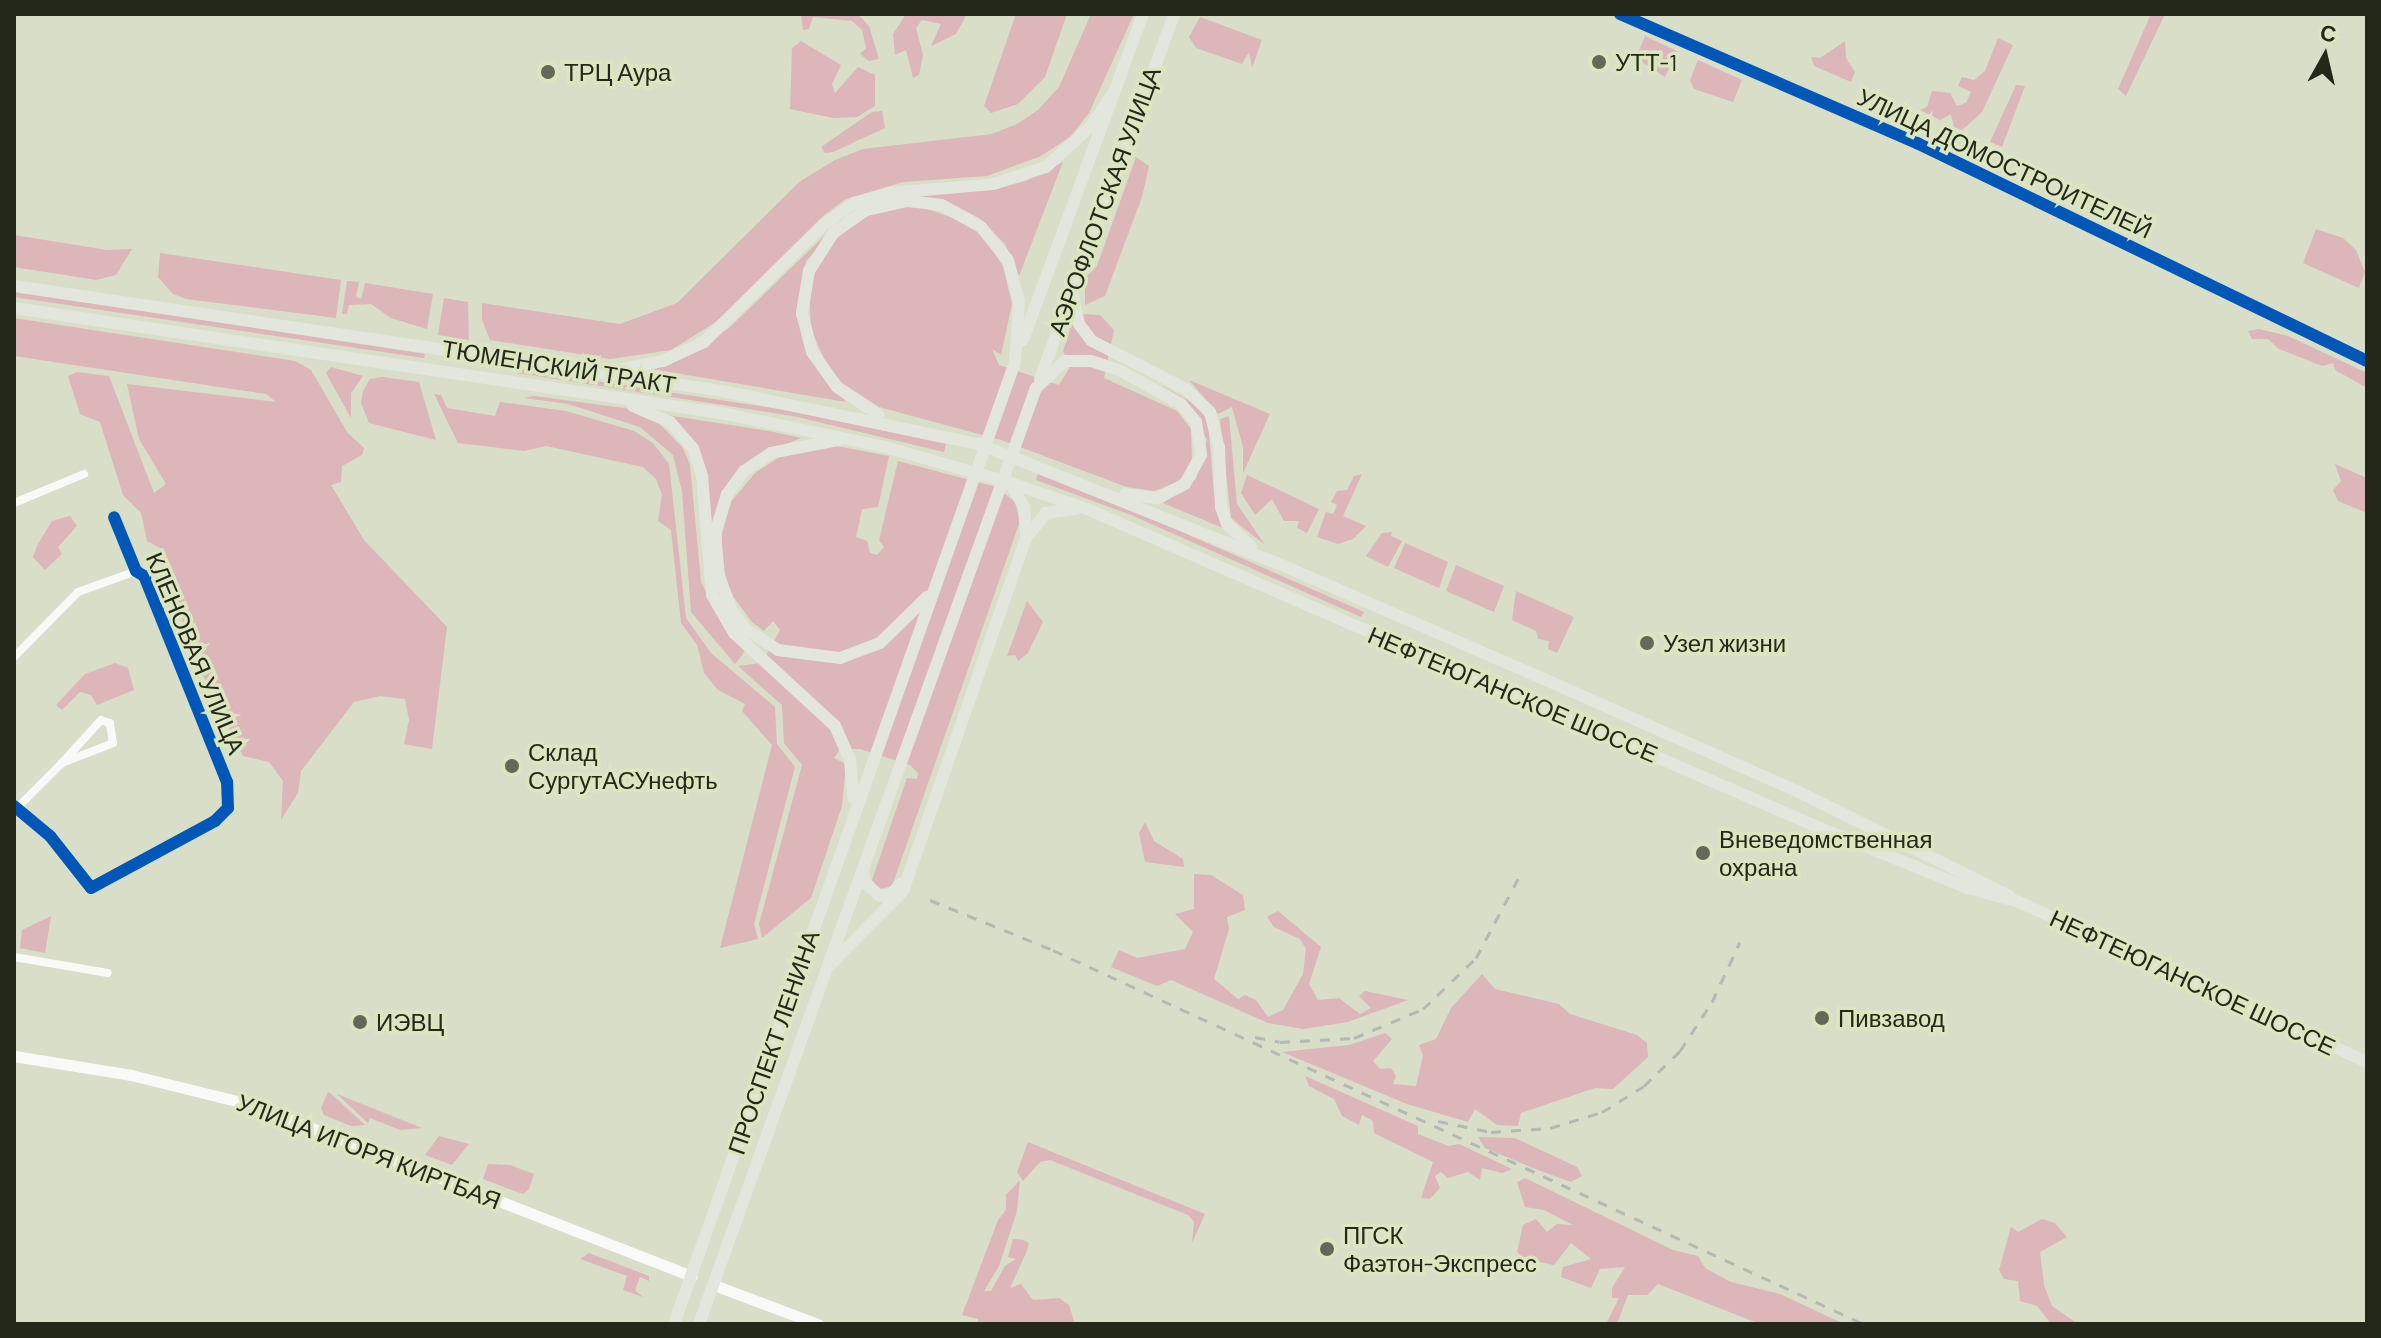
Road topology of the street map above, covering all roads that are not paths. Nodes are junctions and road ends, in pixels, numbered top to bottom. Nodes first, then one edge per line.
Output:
1 (1143, 14) edge
2 (1174, 14) edge
3 (1620, 14) edge
4 (1112, 94) junction
5 (1078, 269) junction
6 (14, 286) edge
7 (14, 308) edge
8 (2367, 361) edge
9 (1015, 362) junction
10 (588, 370) junction
11 (1045, 372) junction
12 (615, 399) junction
13 (896, 423) junction
14 (881, 446) junction
15 (84, 474) dead end
16 (1008, 482) junction
17 (1095, 487) junction
18 (16, 497) edge
19 (1087, 509) junction
20 (114, 517) dead end
21 (1026, 538) junction
22 (1277, 563) junction
23 (136, 571) junction
24 (932, 591) junction
25 (753, 642) junction
26 (14, 657) edge
27 (62, 763) junction
28 (898, 769) joint
29 (16, 807) edge
30 (847, 828) junction
31 (864, 863) junction
32 (911, 866) junction
33 (2019, 902) junction
34 (14, 957) edge
35 (824, 971) junction
36 (108, 973) dead end
37 (14, 1056) edge
38 (2367, 1062) edge
39 (692, 1276) junction
40 (714, 1285) junction
41 (674, 1324) edge
42 (699, 1324) edge
43 (818, 1324) edge

1 - 4 main road, АЭРОФЛОТСКАЯ УЛИЦА
2 - 5 main road, АЭРОФЛОТСКАЯ УЛИЦА
3 - 8 street, УЛИЦА ДОМОСТРОИТЕЛЕЙ
4 - 9 main road, АЭРОФЛОТСКАЯ УЛИЦА
4 - 10 main road
5 - 11 main road, АЭРОФЛОТСКАЯ УЛИЦА
5 - 22 main road
6 - 10 main road, ТЮМЕНСКИЙ ТРАКТ
7 - 12 main road, ТЮМЕНСКИЙ ТРАКТ
9 - 13 main road
9 - 24 main road, АЭРОФЛОТСКАЯ УЛИЦА
10 - 13 main road, ТЮМЕНСКИЙ ТРАКТ
11 - 17 main road
11 - 28 main road, АЭРОФЛОТСКАЯ УЛИЦА
12 - 14 main road, ТЮМЕНСКИЙ ТРАКТ
12 - 25 main road
13 - 17 main road, ТЮМЕНСКИЙ ТРАКТ
14 - 16 main road, ТЮМЕНСКИЙ ТРАКТ
14 - 25 main road
15 - 18 street
16 - 19 main road, НЕФТЕЮГАНСКОЕ ШОССЕ
16 - 21 main road
17 - 22 main road, НЕФТЕЮГАНСКОЕ ШОССЕ
19 - 21 main road
19 - 33 main road, НЕФТЕЮГАНСКОЕ ШОССЕ
20 - 23 street, КЛЕНОВАЯ УЛИЦА
21 - 32 main road
22 - 33 main road, НЕФТЕЮГАНСКОЕ ШОССЕ
23 - 26 street
23 - 29 street, КЛЕНОВАЯ УЛИЦА
24 - 25 main road
24 - 30 main road, ПРОСПЕКТ ЛЕНИНА
25 - 30 main road
27 - 27 street
27 - 29 street
28 - 31 main road, ПРОСПЕКТ ЛЕНИНА
30 - 39 main road, ПРОСПЕКТ ЛЕНИНА
31 - 32 main road
31 - 35 main road, ПРОСПЕКТ ЛЕНИНА
32 - 35 main road
33 - 38 main road, НЕФТЕЮГАНСКОЕ ШОССЕ
34 - 36 street
35 - 40 main road, ПРОСПЕКТ ЛЕНИНА
37 - 39 main road, УЛИЦА ИГОРЯ КИРТБАЯ
39 - 40 main road, УЛИЦА ИГОРЯ КИРТБАЯ
39 - 41 main road, ПРОСПЕКТ ЛЕНИНА
40 - 42 main road, ПРОСПЕКТ ЛЕНИНА
40 - 43 main road

